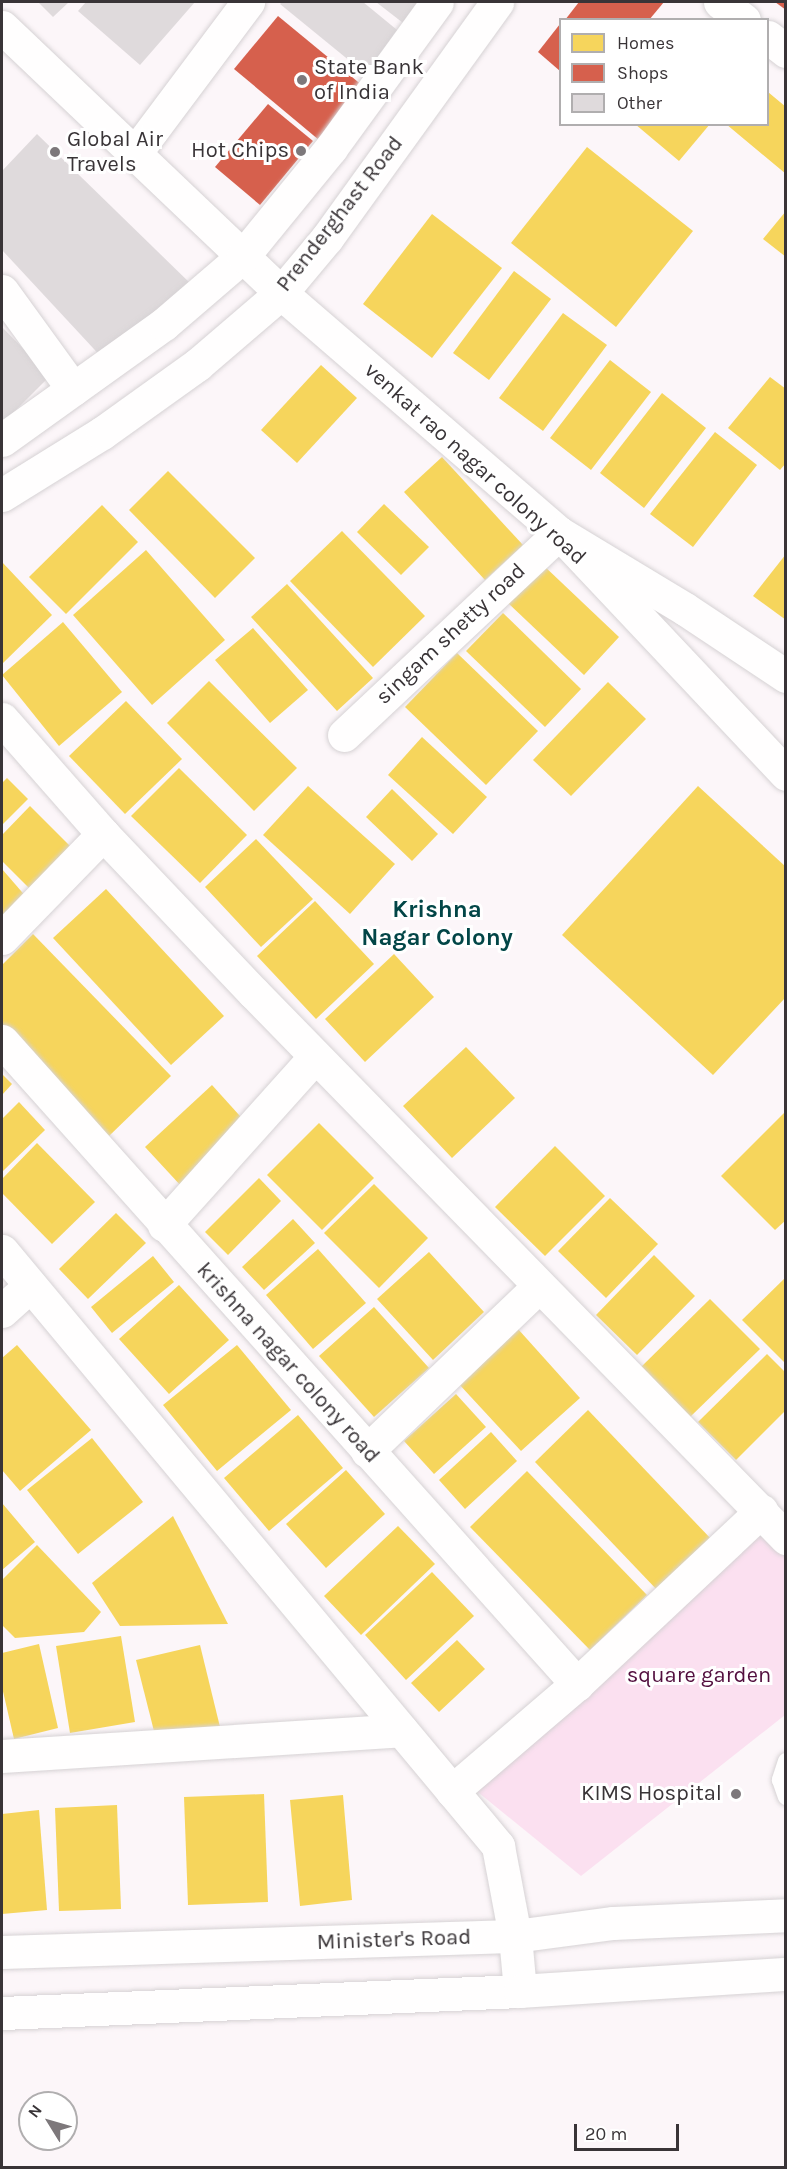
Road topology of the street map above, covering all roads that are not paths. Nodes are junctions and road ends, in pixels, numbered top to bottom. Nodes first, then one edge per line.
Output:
1 (248, 2) edge
2 (437, 2) edge
3 (497, 2) edge
4 (720, 2) edge
5 (741, 18) edge
6 (2, 27) edge
7 (769, 38) edge
8 (786, 51) edge
9 (135, 153) junction
10 (243, 256) junction
11 (2, 291) edge
12 (281, 293) junction
13 (73, 389) junction
14 (2, 440) edge
15 (2, 495) edge
16 (559, 533) junction
17 (786, 676) edge
18 (2, 719) edge
19 (344, 735) dead end
20 (786, 774) edge
21 (103, 834) junction
22 (2, 938) edge
23 (2, 1041) edge
24 (315, 1057) junction
25 (164, 1225) junction
26 (2, 1251) edge
27 (30, 1286) junction
28 (537, 1288) junction
29 (2, 1311) edge
30 (367, 1452) junction
31 (760, 1510) junction
32 (786, 1538) edge
33 (577, 1684) junction
34 (401, 1730) junction
35 (2, 1753) edge
36 (786, 1761) edge
37 (452, 1791) junction
38 (786, 1797) edge
39 (786, 1915) edge
40 (515, 1936) junction
41 (2, 1952) edge
42 (786, 1974) edge
43 (520, 1991) junction
44 (2, 2013) edge

1 - 9 street
2 - 10 street
3 - 12 street, Prenderghast Road
4 - 5 street
6 - 9 street, venkat rao nagar colony road
7 - 8 street
9 - 10 street, venkat rao nagar colony road
10 - 12 street, venkat rao nagar colony road
10 - 13 street
11 - 13 street
12 - 15 street, Prenderghast Road
12 - 16 street, venkat rao nagar colony road
13 - 14 street
16 - 17 street
16 - 19 street, singam shetty road
16 - 20 street, venkat rao nagar colony road
18 - 21 street
21 - 22 street
21 - 24 street
23 - 25 street, krishna nagar colony road
24 - 25 street
24 - 28 street
25 - 30 street, krishna nagar colony road
26 - 27 street
27 - 29 street
27 - 34 street
28 - 30 street
28 - 31 street
30 - 33 street, krishna nagar colony road
31 - 32 street
31 - 33 street
33 - 37 street
34 - 35 street
34 - 37 street
36 - 38 lane
37 - 40 street
39 - 40 street, Minister's Road
40 - 41 street, Minister's Road
40 - 43 street
42 - 43 street
43 - 44 street

